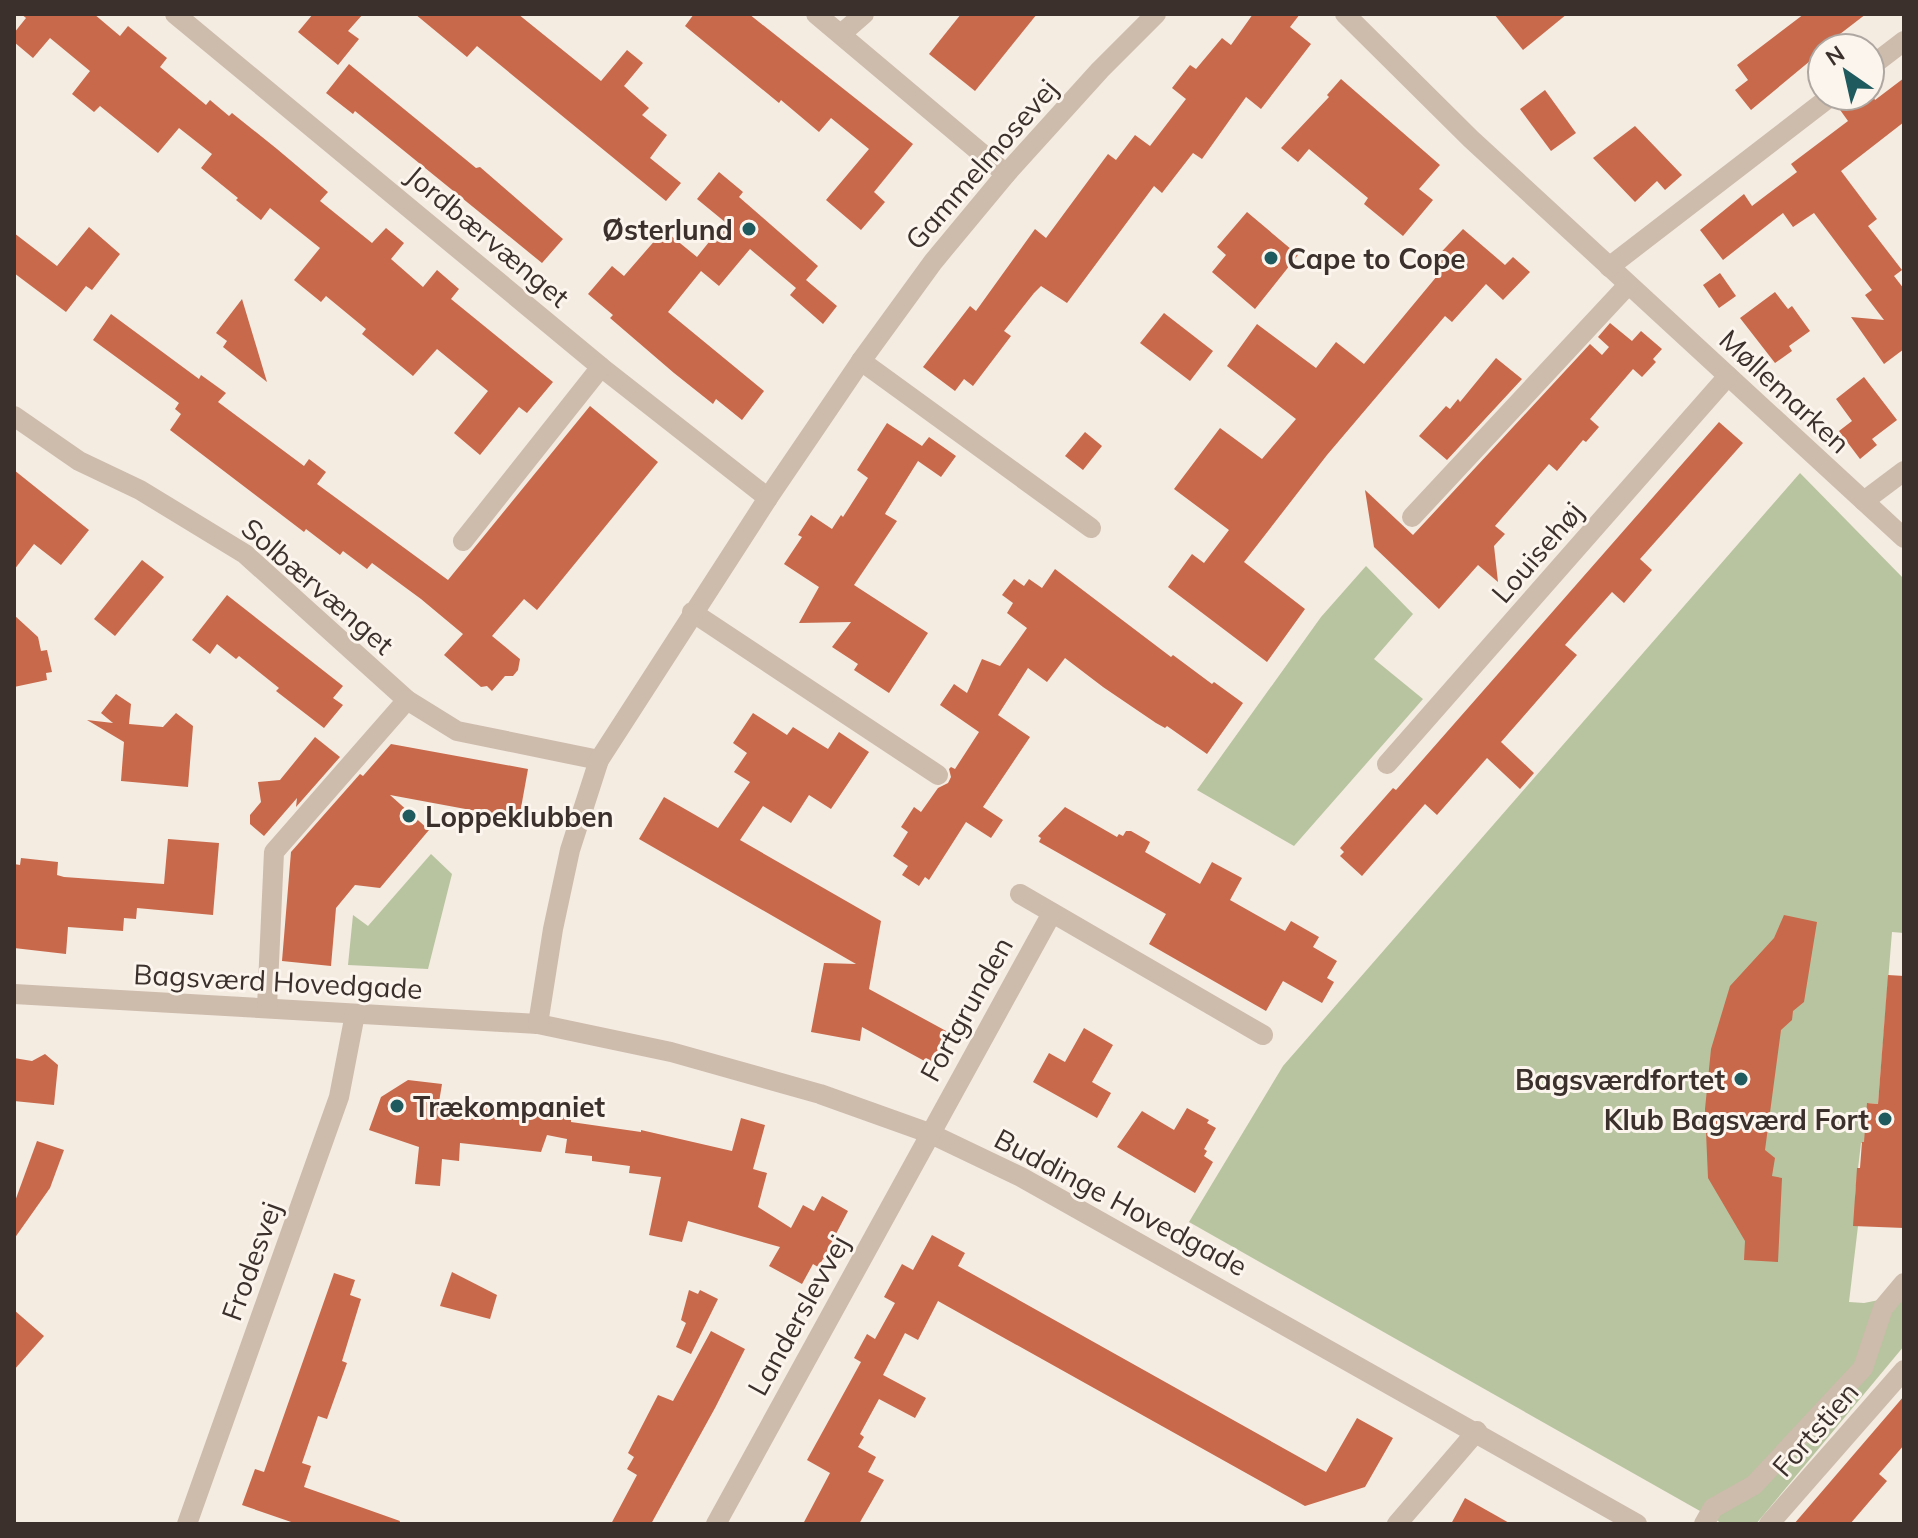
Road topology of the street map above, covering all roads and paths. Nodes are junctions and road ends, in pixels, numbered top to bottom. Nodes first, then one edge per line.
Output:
1 (175, 14) edge
2 (816, 14) edge
3 (864, 14) edge
4 (1156, 14) edge
5 (1345, 14) edge
6 (841, 34) junction
7 (1904, 41) edge
8 (1886, 55) edge
9 (1810, 112) edge
10 (1006, 174) junction
11 (1609, 267) junction
12 (1628, 285) junction
13 (861, 361) junction
14 (601, 367) junction
15 (1728, 376) junction
16 (14, 416) edge
17 (1904, 471) edge
18 (768, 498) junction
19 (1864, 501) junction
20 (1412, 517) dead end
21 (1091, 528) dead end
22 (1904, 538) edge
23 (463, 541) dead end
24 (692, 612) junction
25 (407, 700) junction
26 (599, 760) junction
27 (1387, 764) dead end
28 (938, 775) dead end
29 (1020, 894) dead end
30 (1052, 913) junction
31 (14, 994) edge
32 (267, 1007) junction
33 (355, 1014) junction
34 (538, 1024) junction
35 (1263, 1035) dead end
36 (929, 1133) junction
37 (1904, 1283) edge
38 (1904, 1370) edge
39 (1477, 1431) junction
40 (187, 1524) edge
41 (716, 1524) edge
42 (1397, 1524) edge
43 (1637, 1524) edge
44 (1704, 1524) edge
45 (1769, 1524) edge

1 - 14 street, Jordbærvænget
2 - 6 street
3 - 6 street
4 - 10 street, Gammelmosevej
5 - 11 street, Møllemarken
6 - 10 street
7 - 8 street
9 - 11 street
10 - 13 street, Gammelmosevej
11 - 12 street, Møllemarken
12 - 15 street, Møllemarken
12 - 20 street
13 - 18 street, Gammelmosevej
13 - 21 street
14 - 18 street, Jordbærvænget
14 - 23 street
15 - 19 street, Møllemarken
15 - 27 street, Louisehøj
16 - 25 street, Solbærvænget
17 - 19 street
18 - 24 street, Gammelmosevej
19 - 22 street, Møllemarken
24 - 26 street, Gammelmosevej
24 - 28 street
25 - 26 street, Solbærvænget
25 - 32 street
26 - 34 street, Gammelmosevej
29 - 30 street
30 - 35 street
30 - 36 street, Fortgrunden
31 - 32 street, Bagsværd Hovedgade
32 - 33 street, Bagsværd Hovedgade
33 - 34 street, Bagsværd Hovedgade
33 - 40 street, Frodesvej
34 - 36 street, Buddinge Hovedgade
36 - 39 street, Buddinge Hovedgade
36 - 41 street, Landerslevvej
37 - 44 street
38 - 45 street, Fortstien
39 - 42 street
39 - 43 street, Buddinge Hovedgade

